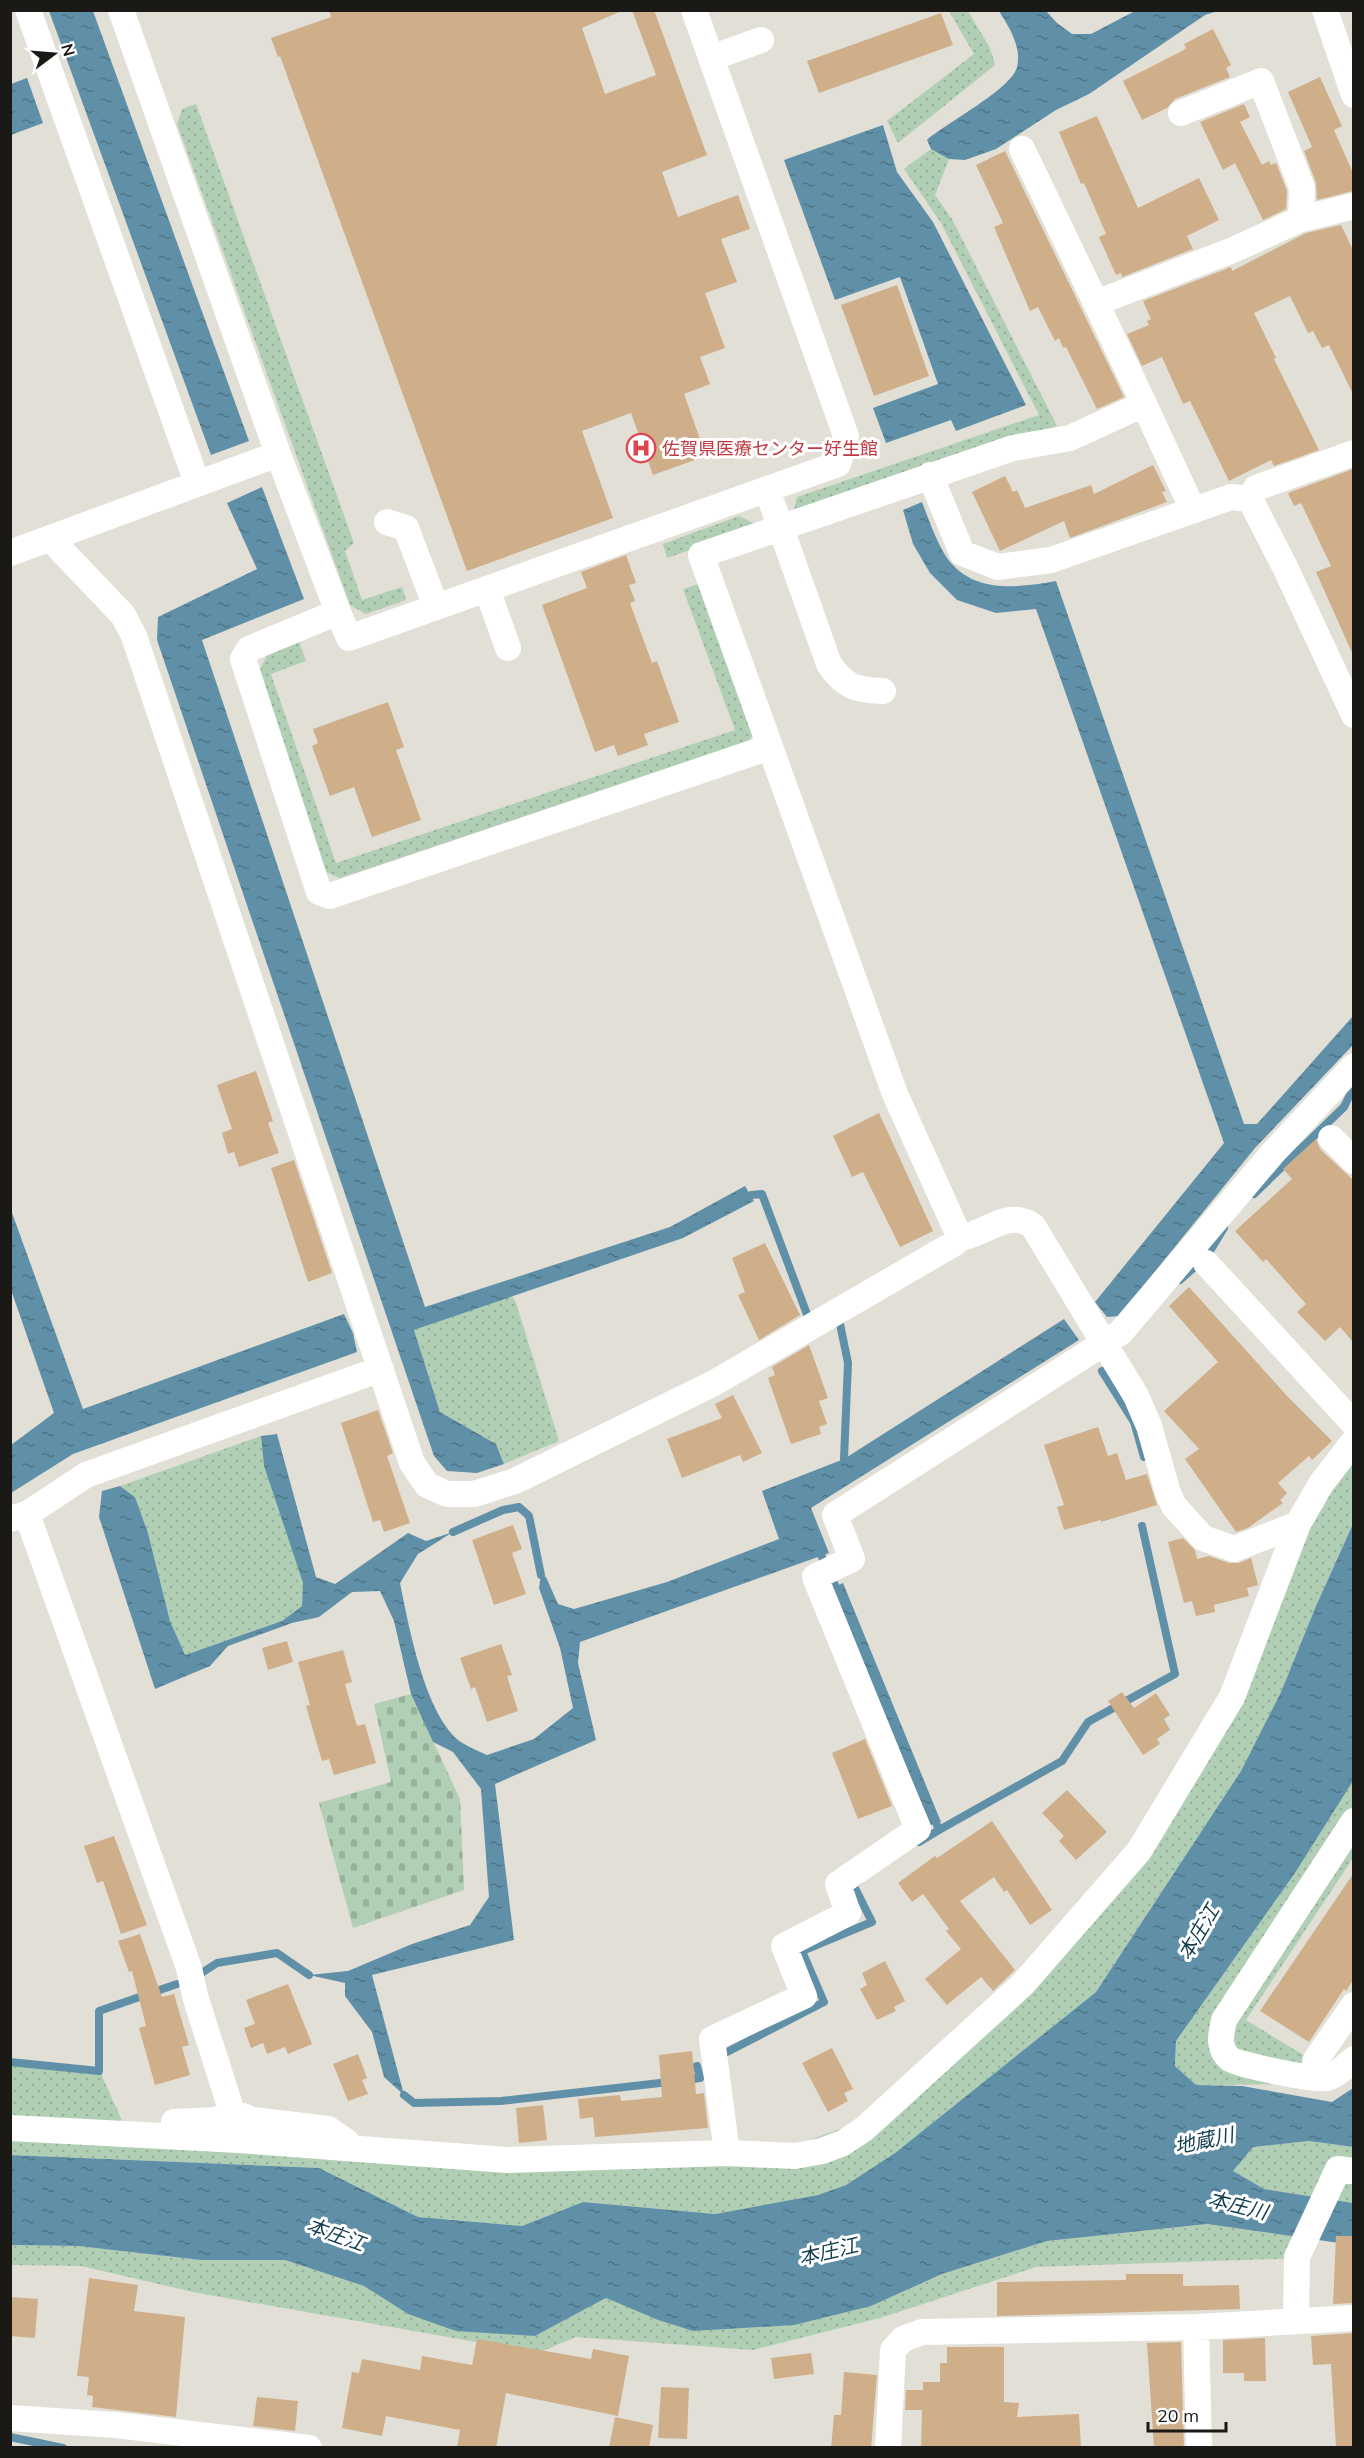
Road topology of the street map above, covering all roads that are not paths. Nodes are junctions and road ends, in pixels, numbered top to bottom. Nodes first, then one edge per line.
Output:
1 (27, 10) edge
2 (121, 10) edge
3 (694, 10) edge
4 (1325, 10) edge
5 (762, 39) dead end
6 (711, 58) junction
7 (1353, 95) edge
8 (1180, 113) dead end
9 (1022, 149) dead end
10 (1353, 206) edge
11 (1301, 219) junction
12 (1096, 303) junction
13 (1144, 404) junction
14 (1353, 453) edge
15 (278, 454) junction
16 (930, 475) junction
17 (197, 483) junction
18 (767, 489) junction
19 (1250, 499) junction
20 (1193, 510) junction
21 (387, 522) dead end
22 (781, 527) junction
23 (55, 537) junction
24 (10, 553) edge
25 (487, 589) junction
26 (436, 607) junction
27 (338, 612) junction
28 (508, 648) dead end
29 (1347, 682) edge
30 (883, 691) dead end
31 (1353, 715) edge
32 (770, 747) junction
33 (1353, 1066) edge
34 (1331, 1138) dead end
35 (1353, 1161) edge
36 (960, 1238) junction
37 (1206, 1263) dead end
38 (1106, 1343) junction
39 (381, 1369) junction
40 (1353, 1424) edge
41 (1353, 1441) edge
42 (19, 1516) edge
43 (1298, 1524) junction
44 (1353, 1821) edge
45 (1353, 2005) edge
46 (1353, 2059) edge
47 (1316, 2061) dead end
48 (232, 2112) junction
49 (10, 2128) edge
50 (127, 2134) junction
51 (358, 2149) junction
52 (727, 2152) junction
53 (1353, 2171) edge
54 (1353, 2318) edge
55 (1296, 2321) junction
56 (1196, 2327) junction
57 (10, 2418) edge
58 (309, 2448) edge
59 (888, 2448) edge
60 (1198, 2448) edge

1 - 17 street
2 - 15 street
3 - 6 street
4 - 7 street
5 - 6 street
6 - 18 street
8 - 11 street
9 - 12 street
10 - 11 street
11 - 12 street
12 - 13 street
13 - 16 street
13 - 20 street
14 - 19 street
15 - 17 street
15 - 27 street
16 - 20 street
16 - 22 street
17 - 23 street
18 - 22 street
18 - 25 street
19 - 20 street
19 - 29 street
21 - 26 street
22 - 30 street
22 - 32 street
23 - 24 street
23 - 39 street
25 - 26 street
25 - 28 street
26 - 27 street
27 - 32 street
29 - 31 street
32 - 36 street
33 - 38 street
34 - 35 street
36 - 38 street
36 - 39 street
37 - 40 street
38 - 43 street
38 - 52 street
39 - 42 street
41 - 43 street
42 - 48 street
43 - 52 street
44 - 46 street
45 - 47 street
48 - 50 street
48 - 51 street
49 - 50 street
50 - 51 street
51 - 52 street
53 - 55 street
54 - 55 street
55 - 56 street
56 - 59 street
56 - 60 street
57 - 58 street

